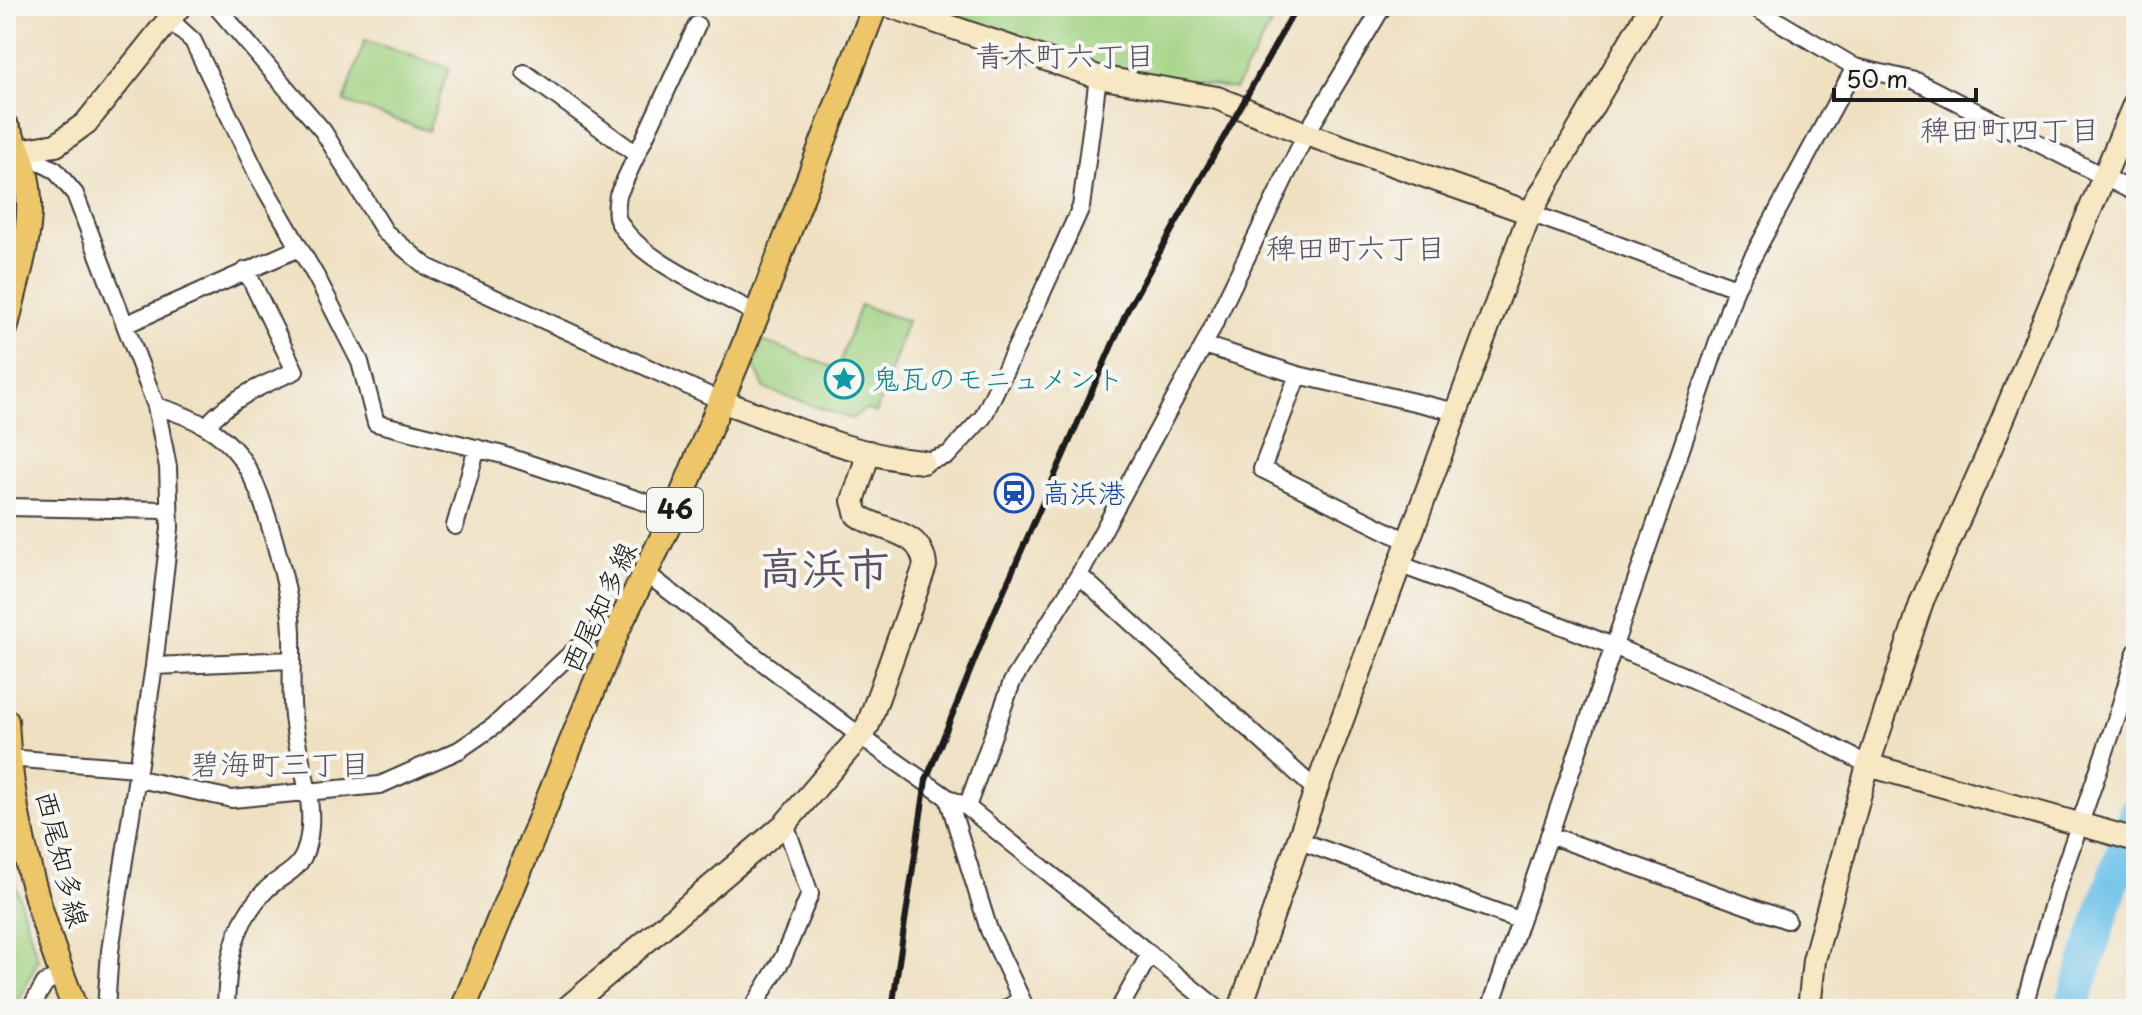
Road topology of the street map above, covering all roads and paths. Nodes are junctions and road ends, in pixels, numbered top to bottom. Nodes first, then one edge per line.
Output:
1 (216, 6) edge
2 (875, 6) edge
3 (890, 6) edge
4 (1383, 6) edge
5 (1651, 6) edge
6 (1752, 6) edge
7 (175, 13) edge
8 (697, 25) dead end
9 (1855, 67) junction
10 (525, 73) dead end
11 (1098, 77) junction
12 (2136, 100) edge
13 (6, 127) edge
14 (1306, 134) junction
15 (14, 153) edge
16 (636, 154) junction
17 (2102, 178) junction
18 (2136, 193) edge
19 (1530, 213) junction
20 (299, 248) junction
21 (246, 270) junction
22 (1736, 288) junction
23 (757, 314) junction
24 (127, 324) junction
25 (6, 326) edge
26 (1204, 345) junction
27 (1298, 375) junction
28 (721, 401) junction
29 (156, 406) junction
30 (1457, 412) junction
31 (207, 425) junction
32 (477, 448) junction
33 (869, 452) junction
34 (923, 462) joint
35 (6, 507) edge
36 (167, 510) junction
37 (675, 512) junction
38 (455, 526) dead end
39 (1409, 542) junction
40 (1401, 565) junction
41 (647, 574) junction
42 (1079, 575) junction
43 (618, 628) junction
44 (1615, 644) junction
45 (2136, 652) edge
46 (292, 660) junction
47 (154, 666) junction
48 (6, 721) edge
49 (860, 736) junction
50 (8, 758) edge
51 (1868, 765) junction
52 (138, 773) junction
53 (1316, 790) junction
54 (309, 793) junction
55 (948, 798) junction
56 (967, 807) junction
57 (785, 824) junction
58 (2077, 824) junction
59 (1549, 835) junction
60 (2136, 840) edge
61 (1300, 841) junction
62 (1519, 920) junction
63 (1787, 920) dead end
64 (1150, 954) junction
65 (61, 974) junction
66 (1024, 1004) edge
67 (30, 1009) edge
68 (75, 1009) edge
69 (106, 1009) edge
70 (226, 1009) edge
71 (463, 1009) edge
72 (566, 1009) edge
73 (752, 1009) edge
74 (1006, 1009) edge
75 (1119, 1009) edge
76 (1218, 1009) edge
77 (1240, 1009) edge
78 (1490, 1009) edge
79 (1809, 1009) edge
80 (2023, 1009) edge

1 - 28 street
2 - 23 main road, 西尾知多線 / 46
3 - 11 street
4 - 14 street
5 - 19 street
6 - 9 street
7 - 15 street
7 - 20 street
8 - 16 street
9 - 17 street
9 - 22 street
10 - 16 street
11 - 14 street
11 - 34 street
12 - 17 street
13 - 15 main road
14 - 19 street
14 - 26 street
15 - 24 street
15 - 25 main road
16 - 23 street
17 - 18 street
17 - 51 street
19 - 22 street
19 - 30 street
20 - 21 street
20 - 32 street
21 - 24 street
21 - 31 street
22 - 44 street
23 - 28 main road, 西尾知多線 / 46
24 - 29 street
26 - 27 street
26 - 42 street
27 - 30 street
27 - 39 street
28 - 33 street
28 - 37 main road, 西尾知多線 / 46
29 - 31 street
29 - 36 street
30 - 39 street
31 - 46 street
32 - 37 street
32 - 38 street
33 - 34 street
33 - 49 street
35 - 36 street
36 - 47 street
37 - 41 main road, 西尾知多線 / 46
39 - 40 street
40 - 44 street
40 - 53 street
41 - 43 main road, 西尾知多線 / 46
41 - 49 street
42 - 53 street
42 - 56 street
43 - 54 street
43 - 71 main road, 西尾知多線 / 46
44 - 51 street
44 - 59 street
45 - 58 street
46 - 47 street
46 - 54 street
47 - 52 street
48 - 50 main road, 西尾知多線
49 - 55 street
49 - 57 street
50 - 52 street
50 - 65 main road, 西尾知多線
51 - 58 street
51 - 79 street
52 - 54 street
52 - 69 street
53 - 61 street
54 - 70 street
55 - 56 street
55 - 66 street
56 - 64 street
57 - 72 street
57 - 73 street
58 - 60 street
58 - 80 street
59 - 62 street
59 - 63 street
61 - 62 street
61 - 77 street
62 - 78 street
64 - 75 street
64 - 76 street
65 - 67 street
65 - 68 main road, 西尾知多線
66 - 74 street

